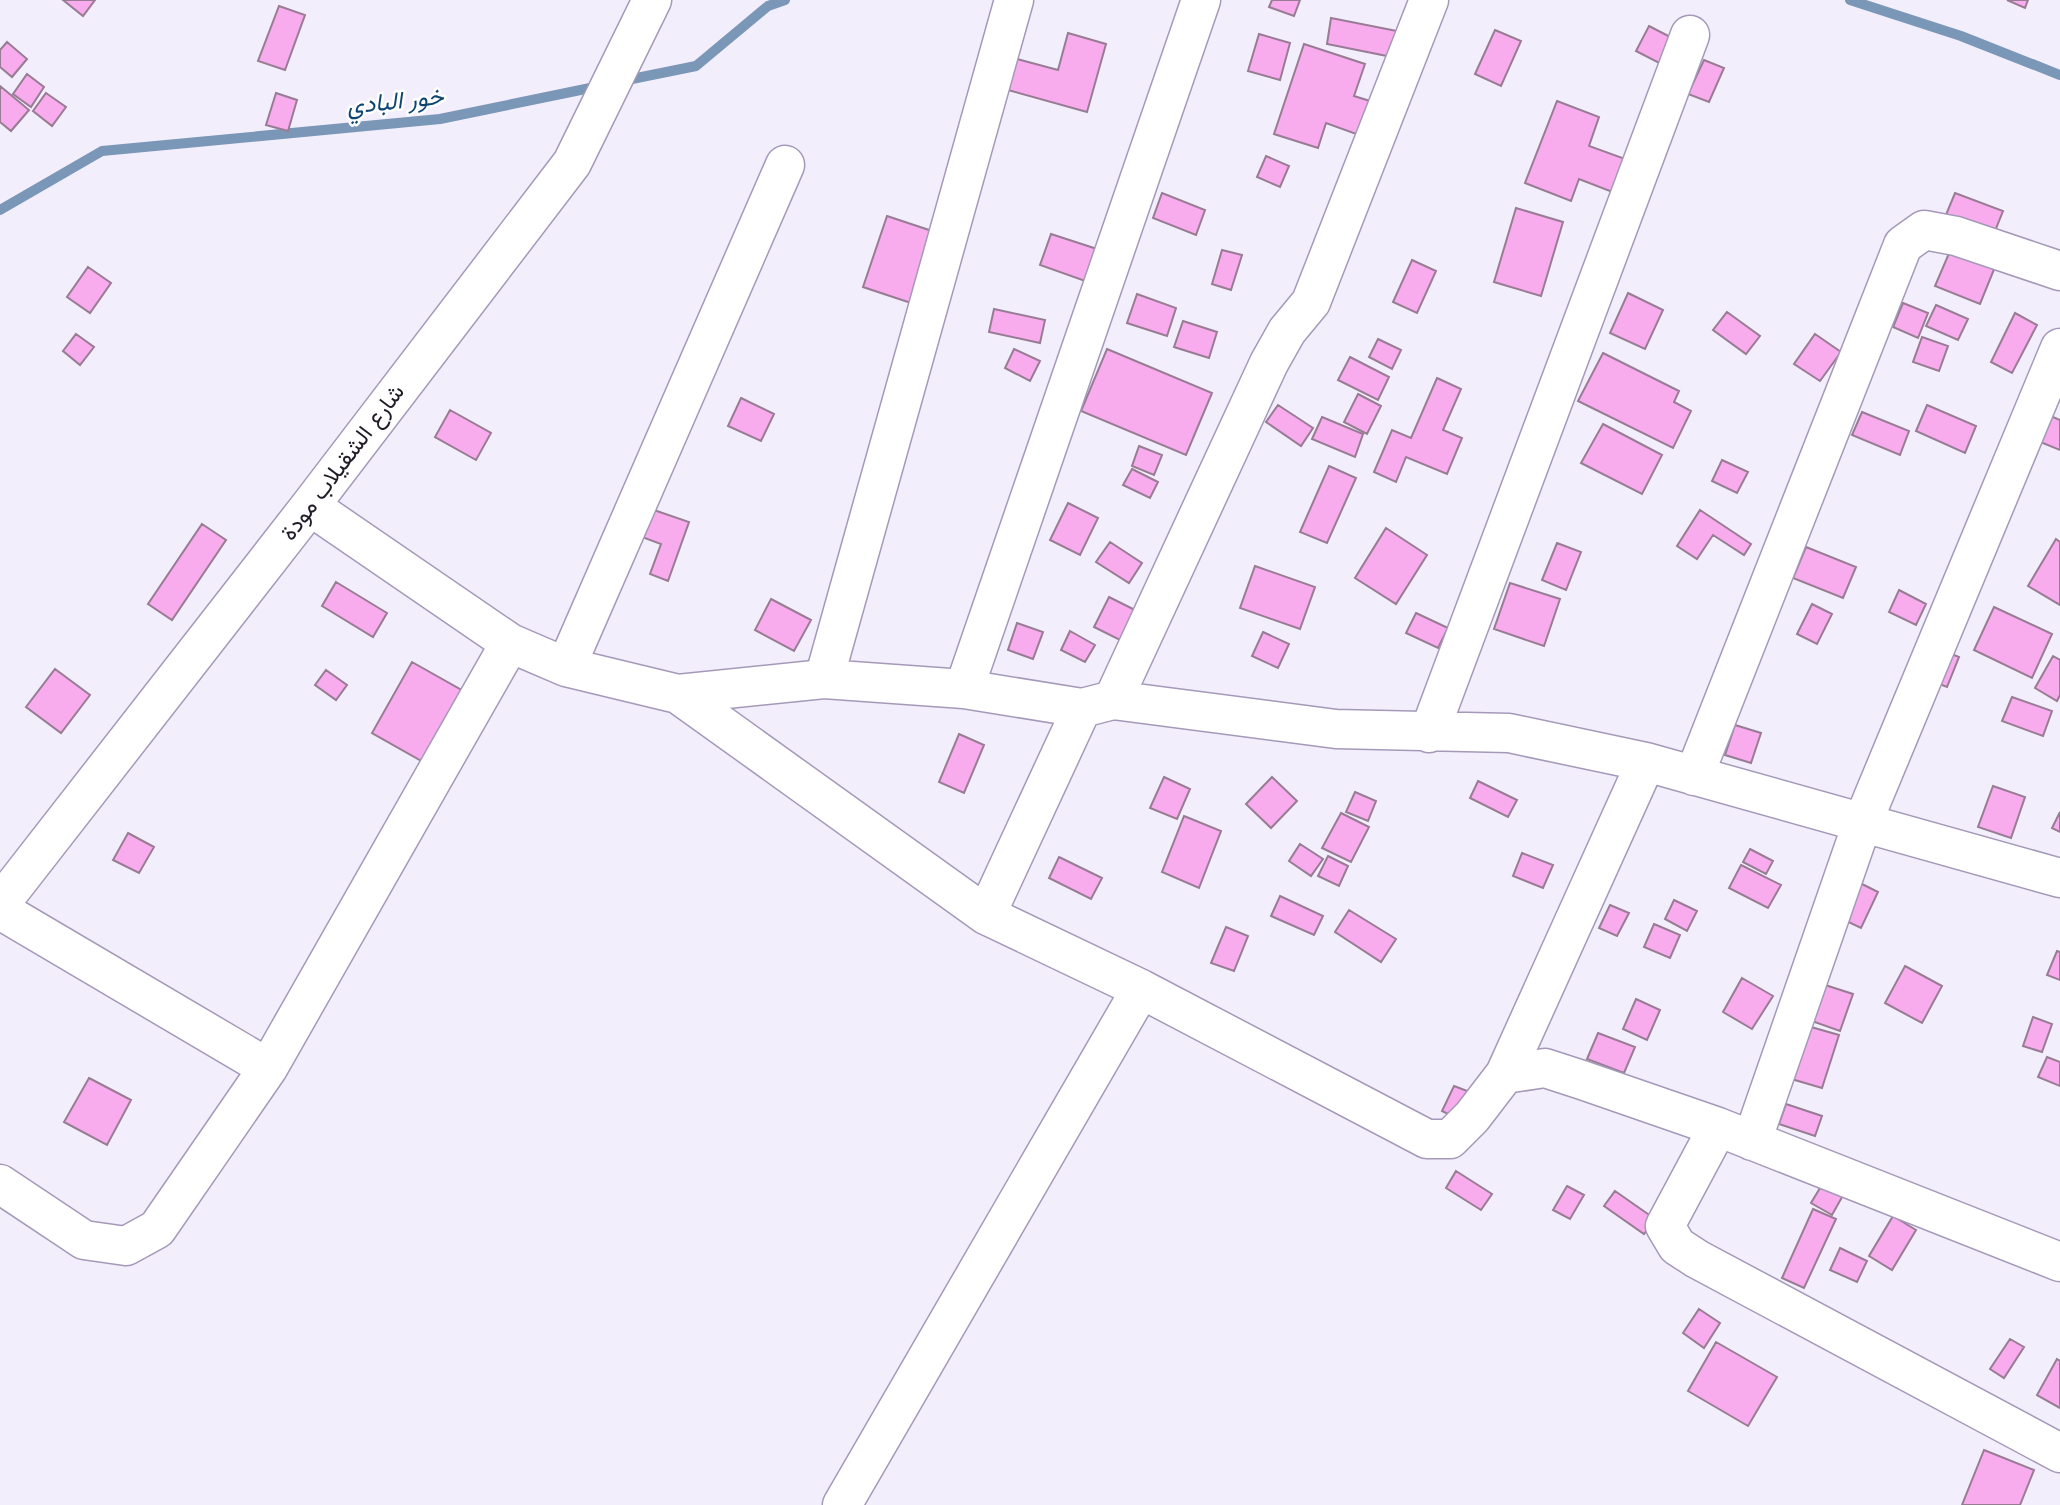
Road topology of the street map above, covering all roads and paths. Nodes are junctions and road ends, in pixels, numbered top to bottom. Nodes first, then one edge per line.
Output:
1 (1014, 0) edge
2 (1201, 0) edge
3 (1430, 0) edge
4 (650, 6) edge
5 (1690, 35) dead end
6 (785, 165) dead end
7 (2060, 271) edge
8 (2060, 348) edge
9 (310, 506) junction
10 (510, 643) junction
11 (566, 667) junction
12 (824, 679) junction
13 (964, 689) junction
14 (678, 694) junction
15 (1097, 704) junction
16 (1429, 733) junction
17 (1646, 762) junction
18 (1693, 776) junction
19 (1862, 824) junction
20 (2060, 878) edge
21 (0, 904) edge
22 (0, 910) edge
23 (986, 915) junction
24 (1141, 989) junction
25 (268, 1068) junction
26 (1505, 1074) junction
27 (1735, 1134) junction
28 (0, 1184) edge
29 (2060, 1262) edge
30 (2060, 1452) edge
31 (842, 1505) edge

1 - 12 street
2 - 13 street
3 - 15 street
4 - 9 street, شارع الشقيلاب مودة
5 - 16 street
6 - 11 street
7 - 18 street
8 - 19 street
9 - 10 street
9 - 21 street, شارع الشقيلاب مودة
10 - 11 street
10 - 25 street
11 - 14 street
12 - 13 street
12 - 14 street
13 - 15 street
14 - 23 street
15 - 16 street
15 - 23 street
16 - 17 street
17 - 18 street
17 - 26 street
18 - 19 street
19 - 20 street
19 - 27 street
22 - 25 street
23 - 24 street
24 - 26 street
24 - 31 street
25 - 28 street
26 - 27 street
27 - 29 street
27 - 30 street

